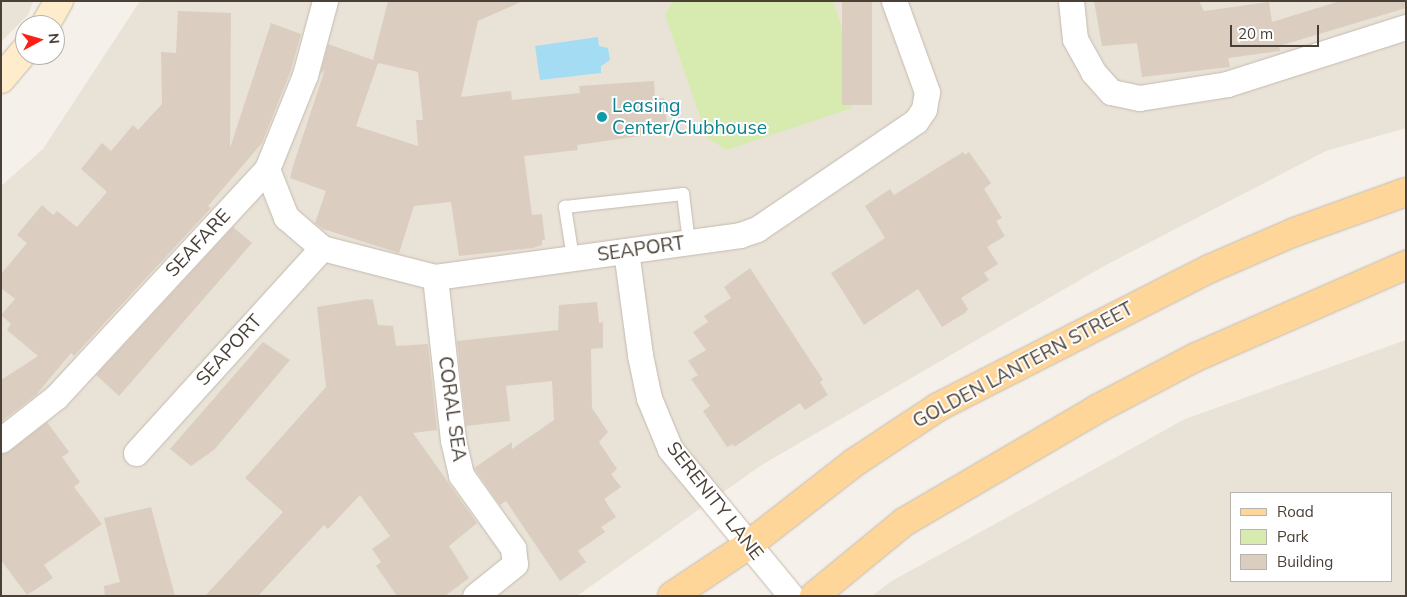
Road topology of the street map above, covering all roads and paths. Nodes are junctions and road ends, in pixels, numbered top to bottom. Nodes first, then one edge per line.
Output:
1 (59, 1) edge
2 (325, 1) edge
3 (894, 1) edge
4 (1071, 1) edge
5 (51, 15) edge
6 (1406, 27) edge
7 (15, 62) edge
8 (1, 79) edge
9 (267, 169) junction
10 (1406, 192) edge
11 (689, 242) junction
12 (322, 248) junction
13 (626, 251) junction
14 (573, 258) junction
15 (1406, 265) edge
16 (435, 277) junction
17 (1, 440) edge
18 (136, 453) dead end
19 (747, 546) junction
20 (476, 596) edge
21 (672, 596) edge
22 (791, 596) edge
23 (814, 596) edge

1 - 5 street
2 - 9 street, SEAFARE
3 - 11 street, SEAPORT
4 - 6 street
7 - 8 street
9 - 12 street, SEAPORT
9 - 17 street, SEAFARE
10 - 19 main road, GOLDEN LANTERN STREET
11 - 13 street, SEAPORT
11 - 14 lane
12 - 16 street, SEAPORT
12 - 18 street, SEAPORT
13 - 14 street, SEAPORT
13 - 19 street, SERENITY LANE
14 - 16 street, SEAPORT
15 - 23 main road
16 - 20 street, CORAL SEA
19 - 21 main road, GOLDEN LANTERN STREET
19 - 22 street, SERENITY LANE

